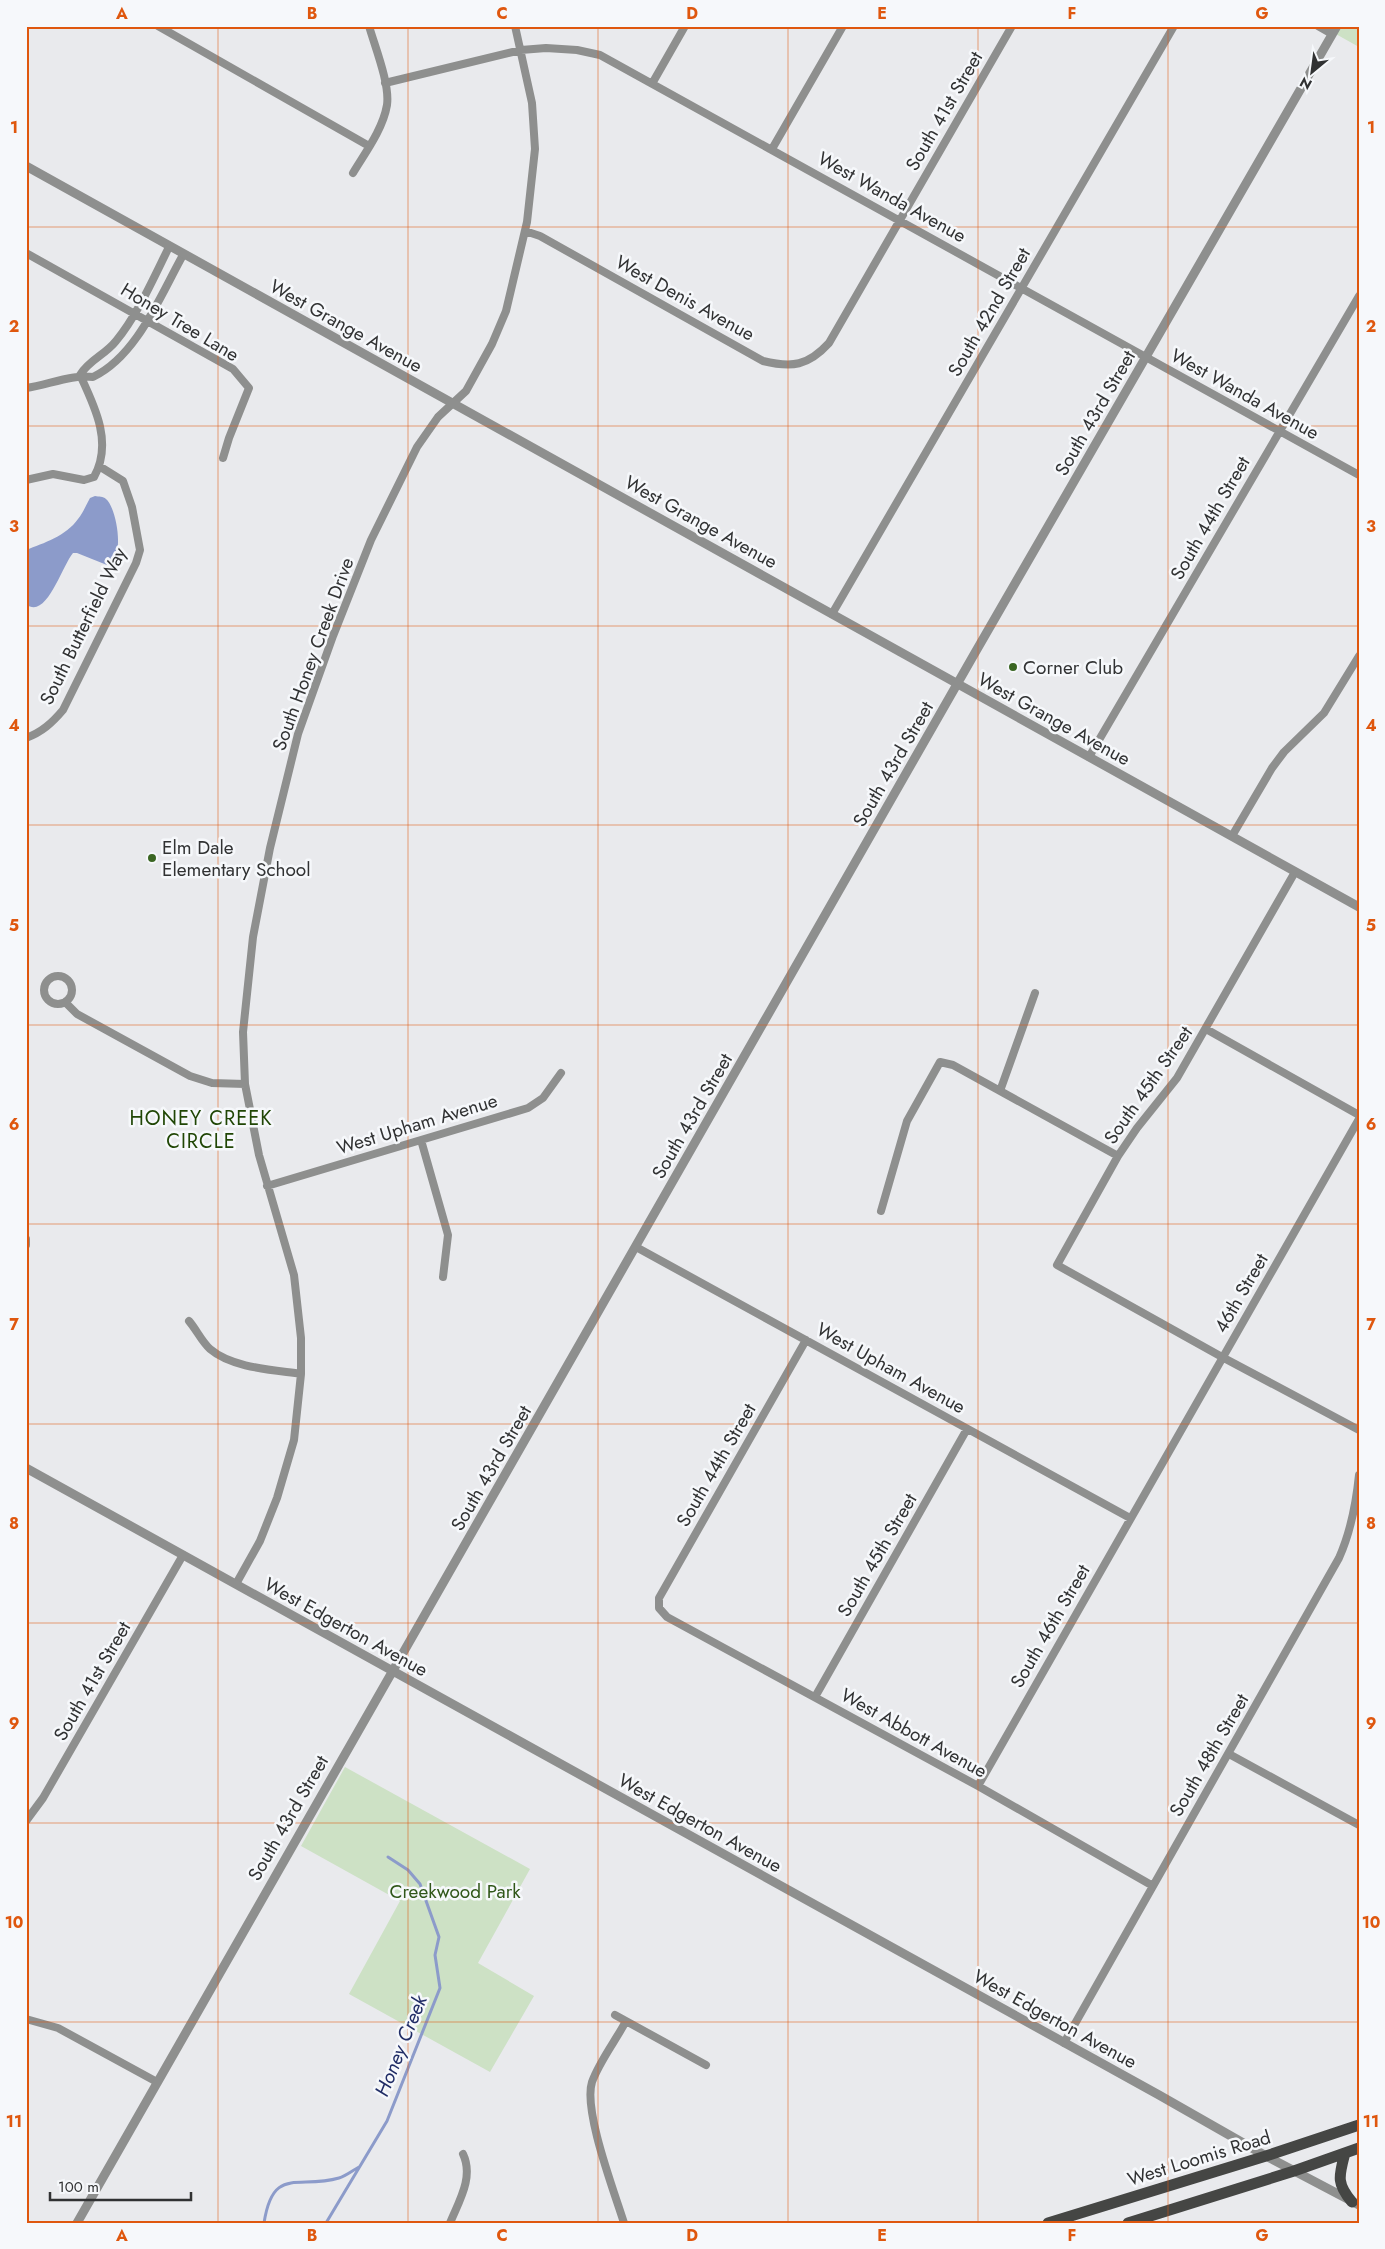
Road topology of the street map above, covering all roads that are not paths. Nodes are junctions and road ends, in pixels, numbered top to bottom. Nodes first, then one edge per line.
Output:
1 (158, 26) edge
2 (370, 26) edge
3 (515, 26) edge
4 (685, 26) edge
5 (843, 26) edge
6 (1012, 26) edge
7 (1174, 26) edge
8 (1318, 26) edge
9 (1335, 30) edge
10 (521, 50) junction
11 (653, 82) junction
12 (385, 83) junction
13 (369, 146) junction
14 (772, 149) junction
15 (26, 166) edge
16 (353, 173) dead end
17 (900, 220) junction
18 (525, 231) junction
19 (169, 247) junction
20 (26, 253) edge
21 (183, 255) junction
22 (1022, 288) junction
23 (1359, 296) edge
24 (134, 312) junction
25 (146, 320) junction
26 (830, 344) joint
27 (1145, 357) junction
28 (80, 375) junction
29 (26, 388) edge
30 (453, 403) junction
31 (1280, 432) junction
32 (223, 458) dead end
33 (99, 466) junction
34 (1359, 475) edge
35 (26, 480) edge
36 (832, 614) junction
37 (1359, 656) edge
38 (957, 684) junction
39 (26, 738) edge
40 (1089, 757) junction
41 (1232, 836) junction
42 (1295, 872) junction
43 (1359, 907) edge
44 (1035, 992) dead end
45 (65, 1002) dead end
46 (1206, 1029) junction
47 (561, 1073) dead end
48 (245, 1084) junction
49 (1000, 1091) junction
50 (1359, 1115) edge
51 (1359, 1119) edge
52 (421, 1140) junction
53 (1118, 1156) junction
54 (267, 1186) junction
55 (881, 1211) dead end
56 (26, 1239) edge
57 (26, 1245) edge
58 (636, 1247) junction
59 (443, 1277) dead end
60 (189, 1321) dead end
61 (806, 1340) junction
62 (1222, 1358) junction
63 (300, 1374) junction
64 (967, 1429) junction
65 (1359, 1430) edge
66 (26, 1468) edge
67 (1359, 1475) edge
68 (1151, 1482) joint
69 (1130, 1518) junction
70 (183, 1555) junction
71 (236, 1584) junction
72 (659, 1608) joint
73 (392, 1671) junction
74 (815, 1697) junction
75 (1229, 1754) junction
76 (978, 1786) junction
77 (26, 1821) edge
78 (1359, 1825) edge
79 (1153, 1886) junction
80 (615, 2015) dead end
81 (26, 2019) edge
82 (626, 2021) junction
83 (1064, 2043) junction
84 (706, 2065) dead end
85 (157, 2082) junction
86 (1359, 2125) edge
87 (1346, 2129) junction
88 (1352, 2151) edge
89 (463, 2154) dead end
90 (1266, 2156) junction
91 (1294, 2171) junction
92 (1211, 2173) junction
93 (1216, 2195) junction
94 (1355, 2204) edge
95 (77, 2223) edge
96 (450, 2223) edge
97 (624, 2223) edge
98 (1048, 2223) edge
99 (1128, 2223) edge

1 - 13 street
2 - 12 street
3 - 10 street, South Honey Creek Drive
4 - 11 street
5 - 14 street
6 - 17 street, South 41st Street
7 - 22 street, South 42nd Street
8 - 9 street
9 - 27 street, South 43rd Street
10 - 11 street, West Wanda Avenue
10 - 12 street, West Wanda Avenue
10 - 18 street, South Honey Creek Drive
11 - 14 street, West Wanda Avenue
12 - 13 street
13 - 16 street
14 - 17 street, West Wanda Avenue
15 - 19 street, West Grange Avenue
17 - 22 street, West Wanda Avenue
17 - 26 street, South 41st Street
18 - 26 street, West Denis Avenue
18 - 30 street, South Honey Creek Drive
19 - 21 street, West Grange Avenue
19 - 24 street
20 - 24 street, Honey Tree Lane
21 - 25 street
21 - 30 street, West Grange Avenue
22 - 27 street, West Wanda Avenue
22 - 36 street, South 42nd Street
23 - 31 street, South 44th Street
24 - 25 street, Honey Tree Lane
24 - 28 street
25 - 28 street
25 - 32 street, Honey Tree Lane
27 - 31 street, West Wanda Avenue
27 - 38 street, South 43rd Street
28 - 29 street
28 - 33 street
30 - 36 street, West Grange Avenue
30 - 48 street, South Honey Creek Drive
31 - 34 street, West Wanda Avenue
31 - 40 street, South 44th Street
33 - 35 street
33 - 39 street, South Butterfield Way
36 - 38 street, West Grange Avenue
37 - 41 street
38 - 40 street, West Grange Avenue
38 - 58 street, South 43rd Street
40 - 41 street, West Grange Avenue
41 - 42 street, West Grange Avenue
42 - 43 street, West Grange Avenue
42 - 46 street, South 45th Street
44 - 49 street
45 - 48 street
46 - 50 street
46 - 53 street, South 45th Street
47 - 52 street, West Upham Avenue
48 - 54 street, South Honey Creek Drive
49 - 53 street
49 - 55 street
51 - 62 street, 46th Street
52 - 54 street, West Upham Avenue
52 - 59 street
53 - 62 street, South 45th Street
54 - 63 street, South Honey Creek Drive
56 - 57 street
58 - 61 street, West Upham Avenue
58 - 73 street, South 43rd Street
60 - 63 street
61 - 64 street, West Upham Avenue
61 - 72 street, South 44th Street
62 - 65 street
62 - 68 street, 46th Street
63 - 71 street, South Honey Creek Drive
64 - 69 street, West Upham Avenue
64 - 74 street, South 45th Street
66 - 70 street, West Edgerton Avenue
67 - 75 street, South 48th Street
68 - 69 street, South 46th Street
69 - 76 street, South 46th Street
70 - 71 street, West Edgerton Avenue
70 - 77 street, South 41st Street
71 - 73 street, West Edgerton Avenue
72 - 74 street, West Abbott Avenue
73 - 83 street, West Edgerton Avenue
73 - 85 street, South 43rd Street
74 - 76 street, West Abbott Avenue
75 - 78 street
75 - 79 street, South 48th Street
76 - 79 street, West Abbott Avenue
79 - 83 street, South 48th Street
80 - 82 street
81 - 85 street
82 - 84 street
82 - 97 street
83 - 90 street, West Edgerton Avenue
85 - 95 street, South 43rd Street
86 - 87 main road, West Loomis Road
87 - 88 main road
87 - 90 main road, West Loomis Road
88 - 91 main road
88 - 94 main road
89 - 96 street
90 - 91 street, West Edgerton Avenue
90 - 92 main road, West Loomis Road
91 - 93 main road
91 - 94 street, West Edgerton Avenue
92 - 93 main road
92 - 98 main road, West Loomis Road
93 - 99 main road

